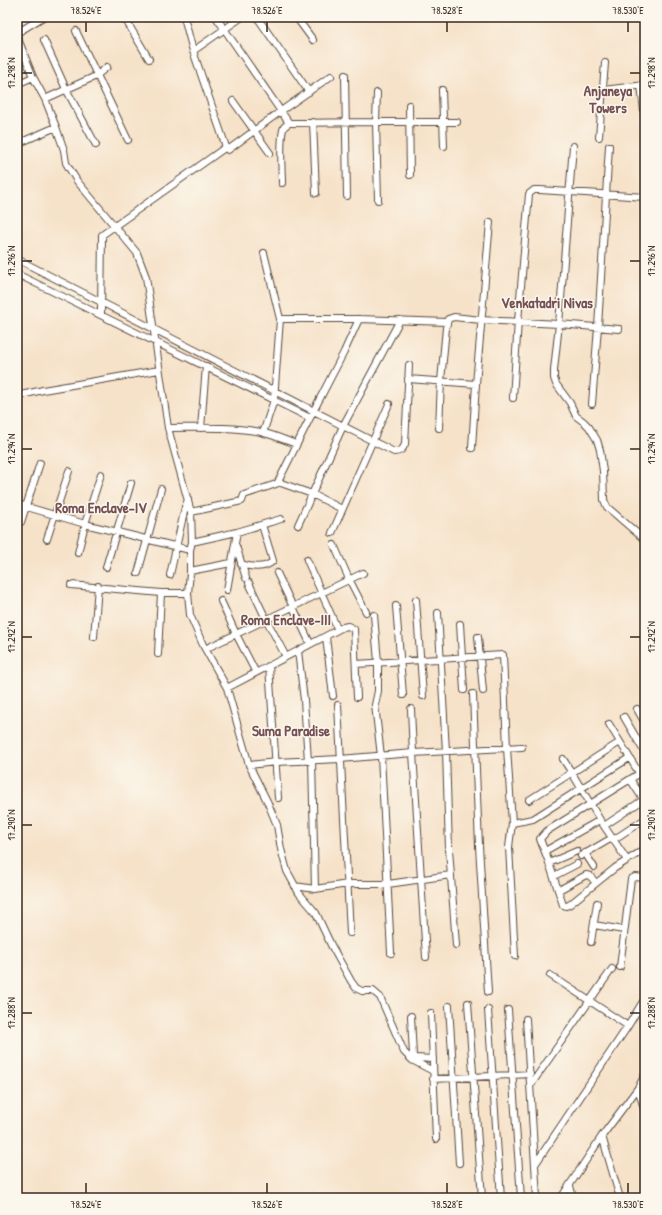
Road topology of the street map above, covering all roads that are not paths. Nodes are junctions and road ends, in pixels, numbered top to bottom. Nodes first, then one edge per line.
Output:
1 (43, 17) edge
2 (124, 17) edge
3 (184, 17) edge
4 (216, 17) edge
5 (242, 17) edge
6 (256, 17) edge
7 (296, 17) edge
8 (224, 30) junction
9 (76, 32) dead end
10 (17, 33) edge
11 (17, 36) edge
12 (44, 40) dead end
13 (313, 40) dead end
14 (193, 51) junction
15 (148, 59) dead end
16 (605, 64) dead end
17 (107, 67) dead end
18 (346, 75) dead end
19 (96, 76) junction
20 (331, 76) dead end
21 (33, 77) junction
22 (17, 84) edge
23 (643, 85) edge
24 (66, 89) junction
25 (442, 90) dead end
26 (603, 90) junction
27 (309, 92) junction
28 (378, 93) dead end
29 (45, 99) junction
30 (233, 101) dead end
31 (409, 105) dead end
32 (281, 111) junction
33 (645, 120) edge
34 (313, 122) junction
35 (347, 122) junction
36 (376, 122) junction
37 (409, 122) junction
38 (443, 122) junction
39 (457, 122) dead end
40 (289, 123) junction
41 (56, 127) junction
42 (255, 130) junction
43 (599, 137) dead end
44 (128, 140) dead end
45 (17, 144) edge
46 (96, 145) dead end
47 (444, 146) dead end
48 (573, 146) dead end
49 (609, 146) dead end
50 (226, 147) junction
51 (270, 153) dead end
52 (410, 175) dead end
53 (282, 183) dead end
54 (569, 192) junction
55 (316, 193) dead end
56 (606, 194) junction
57 (347, 196) dead end
58 (645, 197) edge
59 (378, 200) dead end
60 (490, 222) dead end
61 (114, 225) junction
62 (264, 253) dead end
63 (17, 259) edge
64 (17, 274) edge
65 (101, 302) junction
66 (101, 314) junction
67 (280, 319) junction
68 (359, 319) junction
69 (400, 320) junction
70 (481, 320) junction
71 (518, 321) junction
72 (447, 322) junction
73 (559, 324) junction
74 (598, 327) junction
75 (153, 328) junction
76 (619, 329) dead end
77 (155, 341) junction
78 (409, 365) dead end
79 (206, 366) junction
80 (159, 370) junction
81 (408, 379) junction
82 (442, 381) junction
83 (476, 384) junction
84 (274, 390) junction
85 (17, 396) edge
86 (513, 398) dead end
87 (274, 400) junction
88 (389, 404) dead end
89 (592, 404) dead end
90 (314, 410) junction
91 (310, 418) junction
92 (343, 426) junction
93 (168, 428) junction
94 (201, 428) junction
95 (439, 428) dead end
96 (263, 433) junction
97 (372, 441) junction
98 (296, 444) junction
99 (472, 448) dead end
100 (40, 463) dead end
101 (69, 471) dead end
102 (101, 474) dead end
103 (278, 482) junction
104 (131, 483) dead end
105 (161, 489) dead end
106 (312, 494) junction
107 (188, 500) junction
108 (17, 504) edge
109 (26, 507) junction
110 (342, 509) junction
111 (191, 512) junction
112 (55, 516) junction
113 (281, 519) dead end
114 (21, 522) dead end
115 (85, 524) junction
116 (262, 524) junction
117 (298, 525) dead end
118 (116, 532) junction
119 (237, 532) junction
120 (332, 533) dead end
121 (47, 539) dead end
122 (146, 540) junction
123 (645, 540) edge
124 (192, 542) junction
125 (235, 544) junction
126 (334, 545) dead end
127 (176, 547) junction
128 (190, 550) junction
129 (78, 553) dead end
130 (307, 560) dead end
131 (231, 563) junction
132 (241, 564) junction
133 (106, 567) dead end
134 (190, 571) junction
135 (138, 573) dead end
136 (277, 573) dead end
137 (363, 573) dead end
138 (170, 575) dead end
139 (349, 580) junction
140 (71, 585) dead end
141 (98, 586) junction
142 (227, 590) dead end
143 (161, 593) junction
144 (188, 593) junction
145 (322, 593) junction
146 (416, 600) dead end
147 (221, 601) dead end
148 (396, 606) dead end
149 (294, 608) junction
150 (366, 612) dead end
151 (438, 613) dead end
152 (374, 615) dead end
153 (266, 619) junction
154 (460, 624) dead end
155 (336, 626) dead end
156 (236, 634) junction
157 (94, 637) dead end
158 (326, 637) junction
159 (478, 637) dead end
160 (310, 641) dead end
161 (205, 649) junction
162 (298, 651) junction
163 (284, 653) dead end
164 (158, 654) dead end
165 (480, 656) junction
166 (462, 657) junction
167 (440, 658) junction
168 (420, 660) junction
169 (400, 661) junction
170 (378, 662) junction
171 (356, 664) junction
172 (269, 666) junction
173 (254, 669) dead end
174 (227, 688) junction
175 (464, 690) dead end
176 (483, 691) dead end
177 (473, 694) dead end
178 (403, 695) dead end
179 (333, 696) dead end
180 (423, 696) dead end
181 (357, 697) dead end
182 (338, 705) dead end
183 (411, 709) dead end
184 (637, 709) dead end
185 (624, 717) dead end
186 (645, 723) edge
187 (609, 724) dead end
188 (620, 742) junction
189 (522, 747) dead end
190 (507, 748) junction
191 (475, 750) junction
192 (446, 751) junction
193 (413, 753) junction
194 (645, 753) edge
195 (381, 756) junction
196 (629, 758) junction
197 (340, 759) junction
198 (563, 759) dead end
199 (310, 761) junction
200 (276, 762) junction
201 (249, 765) junction
202 (645, 770) edge
203 (572, 772) junction
204 (639, 773) junction
205 (630, 779) junction
206 (581, 788) junction
207 (278, 798) dead end
208 (529, 800) dead end
209 (644, 801) edge
210 (590, 803) junction
211 (645, 819) edge
212 (600, 820) junction
213 (512, 823) junction
214 (604, 826) junction
215 (613, 839) junction
216 (645, 849) edge
217 (545, 851) junction
218 (581, 854) junction
219 (627, 860) junction
220 (549, 863) junction
221 (577, 864) dead end
222 (594, 867) dead end
223 (451, 875) junction
224 (554, 876) junction
225 (645, 878) edge
226 (421, 880) junction
227 (596, 883) junction
228 (348, 884) junction
229 (388, 884) junction
230 (295, 886) junction
231 (315, 888) junction
232 (558, 890) junction
233 (597, 903) dead end
234 (594, 925) junction
235 (624, 930) junction
236 (350, 933) dead end
237 (591, 942) dead end
238 (456, 945) dead end
239 (391, 953) dead end
240 (515, 956) dead end
241 (426, 957) dead end
242 (620, 967) dead end
243 (612, 969) dead end
244 (550, 975) dead end
245 (488, 992) dead end
246 (590, 1001) junction
247 (468, 1003) dead end
248 (642, 1003) dead end
249 (449, 1006) dead end
250 (488, 1010) dead end
251 (508, 1010) dead end
252 (431, 1013) dead end
253 (411, 1016) dead end
254 (526, 1019) dead end
255 (628, 1026) junction
256 (433, 1059) junction
257 (433, 1072) junction
258 (530, 1074) junction
259 (513, 1075) junction
260 (645, 1075) edge
261 (493, 1076) junction
262 (474, 1077) junction
263 (454, 1078) junction
264 (434, 1079) junction
265 (530, 1086) junction
266 (638, 1088) junction
267 (645, 1112) edge
268 (602, 1136) junction
269 (436, 1139) dead end
270 (459, 1163) dead end
271 (536, 1163) junction
272 (570, 1186) junction
273 (482, 1198) edge
274 (501, 1198) edge
275 (521, 1198) edge
276 (537, 1198) edge
277 (561, 1198) edge
278 (573, 1198) edge
279 (620, 1198) edge

1 - 10 street
2 - 15 street
3 - 14 street
4 - 8 street
5 - 8 street
6 - 27 street
7 - 13 street
8 - 14 street
8 - 32 street
9 - 19 street
11 - 21 street
12 - 24 street
14 - 50 street
16 - 26 street
17 - 19 street
18 - 35 street
19 - 24 street
19 - 44 street
20 - 27 street
21 - 22 street
21 - 29 street
23 - 26 street
23 - 33 street
24 - 29 street
24 - 46 street
25 - 38 street
26 - 43 street
27 - 32 street
28 - 36 street
29 - 41 street
30 - 42 street
31 - 37 street
32 - 40 street
32 - 42 street
34 - 35 street
34 - 40 street
34 - 55 street
35 - 36 street
35 - 57 street
36 - 37 street
36 - 59 street
37 - 38 street
37 - 52 street
38 - 39 street
38 - 47 street
40 - 53 street
41 - 45 street
41 - 61 street
42 - 50 street
42 - 51 street
48 - 54 street
49 - 56 street
50 - 61 street
54 - 56 street
54 - 71 street
54 - 73 street
56 - 58 street
56 - 74 street
60 - 70 street
61 - 65 street
61 - 75 street
62 - 67 street
63 - 65 street
64 - 66 street
65 - 66 street
65 - 75 street
66 - 77 street
67 - 68 street
67 - 84 street
68 - 69 street
68 - 90 street
69 - 72 street
69 - 92 street
70 - 71 street
70 - 72 street
70 - 83 street
71 - 73 street
71 - 86 street
72 - 82 street
73 - 74 street
73 - 123 street
74 - 76 street
74 - 89 street
75 - 77 street
75 - 84 street
77 - 79 street
77 - 80 street
78 - 81 street
79 - 87 street
79 - 94 street
80 - 85 street
80 - 93 street
81 - 82 street
81 - 97 street
82 - 83 street
82 - 95 street
83 - 99 street
84 - 87 street
84 - 90 street
87 - 91 street
87 - 96 street
88 - 97 street
90 - 91 street
90 - 92 street
91 - 98 street
92 - 97 street
92 - 106 street
93 - 94 street
93 - 107 street
94 - 96 street
96 - 98 street
97 - 110 street
98 - 103 street
100 - 109 street
101 - 112 street
102 - 115 street
103 - 106 street
103 - 111 street
104 - 118 street
105 - 122 street
106 - 110 street
106 - 117 street
107 - 111 street
107 - 127 street
108 - 109 street
109 - 112 street
109 - 114 street
110 - 120 street
111 - 124 street
112 - 115 street
112 - 121 street
113 - 116 street
115 - 118 street
115 - 129 street
116 - 119 street
116 - 132 street
118 - 122 street
118 - 133 street
119 - 124 street
119 - 125 street
122 - 127 street
122 - 135 street
124 - 128 street
125 - 131 street
125 - 132 street
126 - 139 street
127 - 128 street
127 - 138 street
128 - 134 street
130 - 145 street
131 - 134 street
131 - 142 street
132 - 153 street
134 - 144 street
136 - 149 street
137 - 139 street
139 - 145 street
139 - 150 street
140 - 141 street
141 - 143 street
141 - 157 street
143 - 144 street
143 - 164 street
144 - 161 street
145 - 149 street
145 - 155 street
146 - 168 street
147 - 156 street
148 - 169 street
149 - 153 street
149 - 160 street
151 - 167 street
152 - 170 street
153 - 156 street
153 - 163 street
154 - 166 street
156 - 161 street
156 - 173 street
158 - 162 street
158 - 171 street
158 - 179 street
159 - 165 street
161 - 174 street
162 - 172 street
162 - 199 street
165 - 166 street
165 - 176 street
165 - 190 street
166 - 167 street
166 - 175 street
167 - 168 street
167 - 192 street
168 - 169 street
168 - 180 street
169 - 170 street
169 - 178 street
170 - 171 street
170 - 195 street
171 - 181 street
172 - 174 street
172 - 200 street
174 - 201 street
177 - 191 street
182 - 197 street
183 - 193 street
184 - 186 street
185 - 194 street
187 - 188 street
188 - 196 street
188 - 203 street
189 - 190 street
190 - 191 street
190 - 213 street
191 - 192 street
191 - 245 street
192 - 193 street
192 - 223 street
193 - 195 street
193 - 226 street
195 - 197 street
195 - 229 street
196 - 204 street
196 - 206 street
197 - 199 street
197 - 228 street
198 - 203 street
199 - 200 street
199 - 231 street
200 - 201 street
200 - 207 street
201 - 230 street
202 - 204 street
203 - 206 street
203 - 208 street
204 - 205 street
205 - 209 street
205 - 210 street
206 - 210 street
206 - 213 street
209 - 214 street
210 - 212 street
210 - 217 street
211 - 215 street
212 - 214 street
212 - 217 street
213 - 240 street
214 - 215 street
215 - 218 street
215 - 219 street
216 - 219 street
217 - 220 street
218 - 220 street
218 - 222 street
219 - 227 street
220 - 224 street
221 - 224 street
223 - 226 street
223 - 238 street
224 - 232 street
225 - 235 street
226 - 229 street
226 - 241 street
227 - 232 street
227 - 232 street
228 - 229 street
228 - 231 street
228 - 236 street
229 - 239 street
230 - 231 street
230 - 257 street
233 - 234 street
234 - 235 street
234 - 237 street
235 - 242 street
243 - 246 street
244 - 246 street
246 - 255 street
246 - 265 street
247 - 262 street
248 - 255 street
249 - 263 street
250 - 261 street
251 - 259 street
252 - 256 street
253 - 256 street
254 - 258 street
255 - 271 street
256 - 257 street
257 - 264 street
258 - 259 street
258 - 265 street
259 - 261 street
259 - 275 street
260 - 266 street
261 - 262 street
261 - 274 street
262 - 263 street
262 - 273 street
263 - 264 street
263 - 270 street
264 - 269 street
265 - 271 street
266 - 267 street
266 - 268 street
268 - 272 street
268 - 279 street
271 - 276 street
272 - 277 street
272 - 278 street

